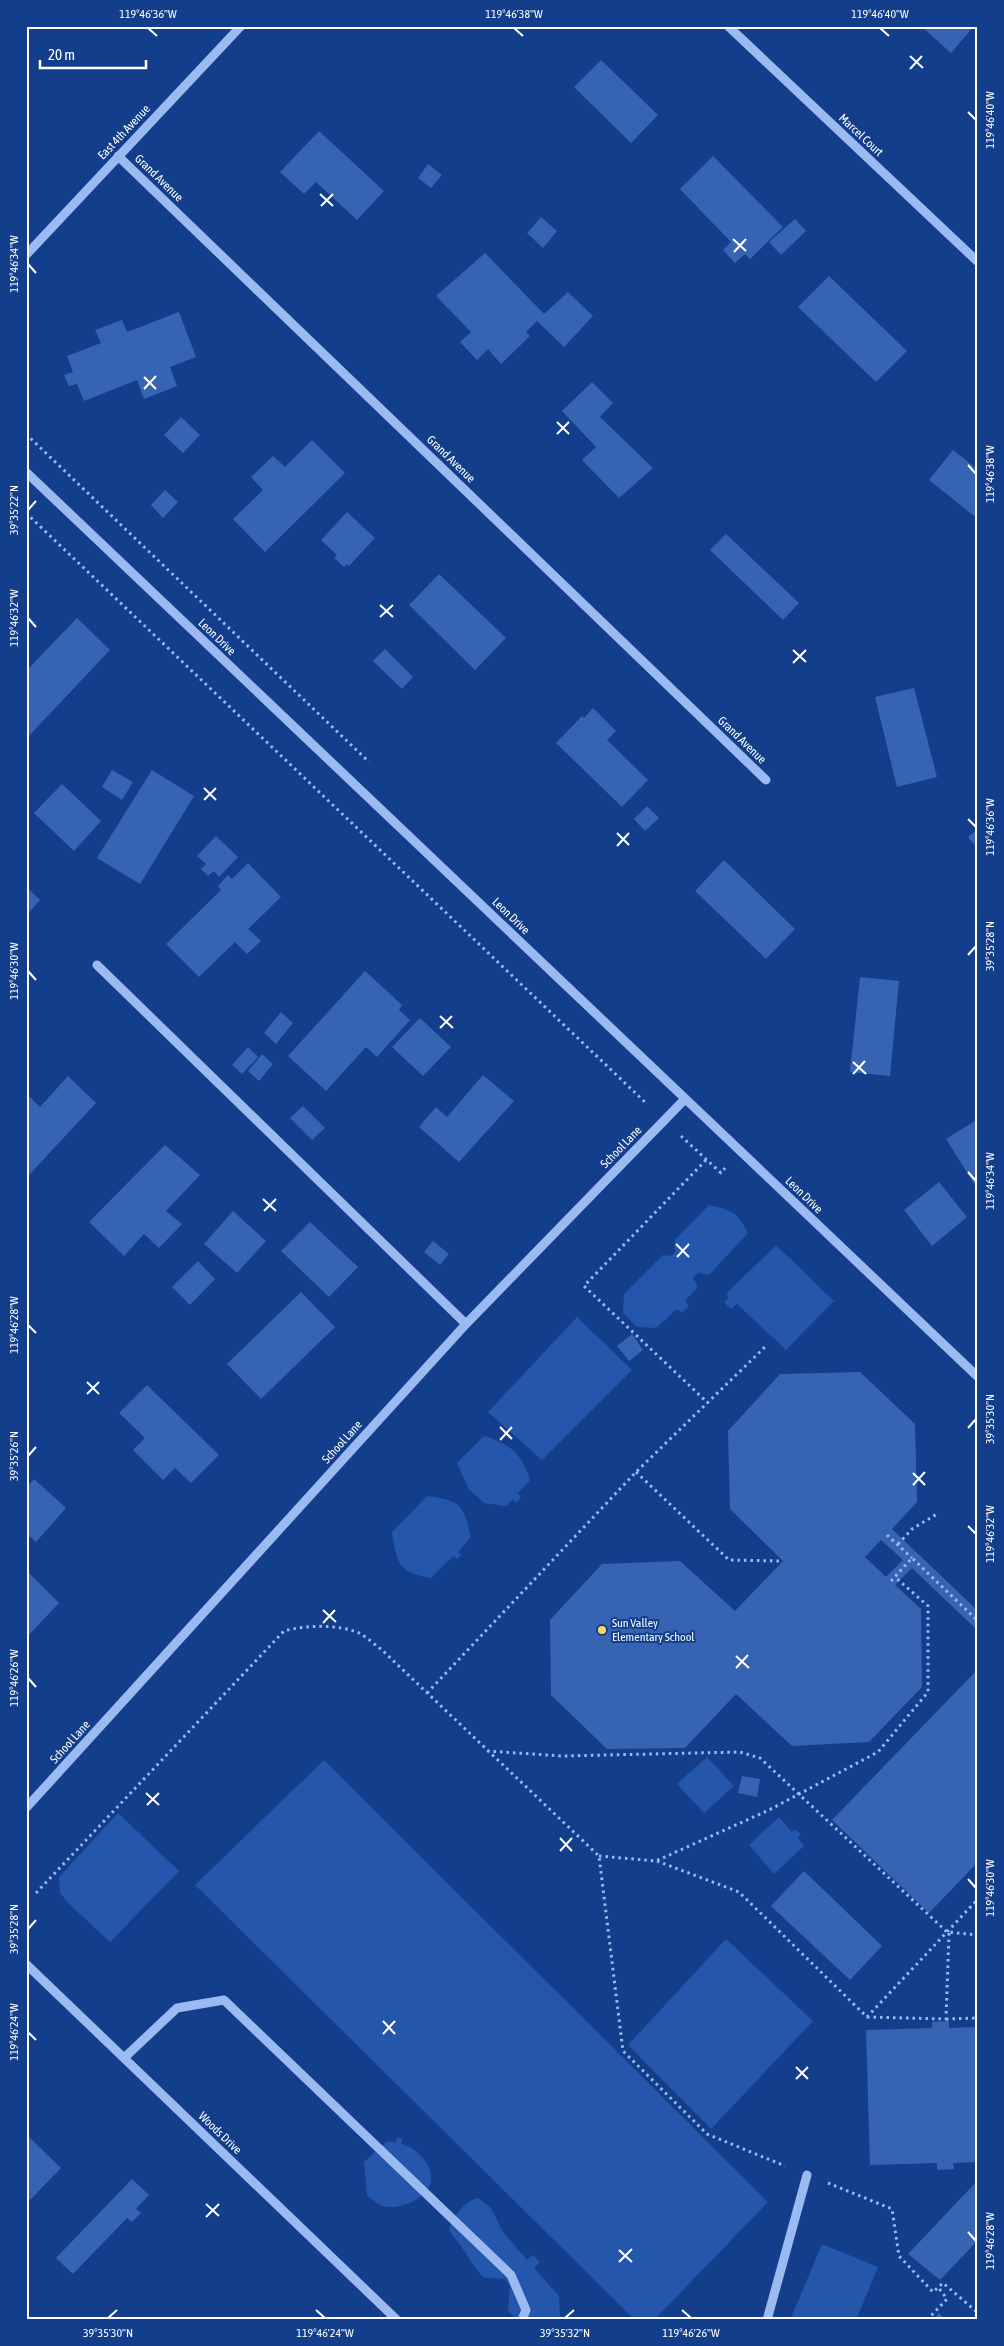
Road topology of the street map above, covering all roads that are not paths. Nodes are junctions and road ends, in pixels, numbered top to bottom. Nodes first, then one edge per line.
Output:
1 (241, 26) edge
2 (728, 26) edge
3 (118, 156) junction
4 (26, 255) edge
5 (978, 262) edge
6 (26, 472) edge
7 (766, 780) dead end
8 (97, 965) dead end
9 (685, 1099) junction
10 (466, 1324) junction
11 (978, 1377) edge
12 (26, 1808) edge
13 (26, 1964) edge
14 (124, 2058) junction
15 (807, 2175) road end
16 (397, 2320) edge
17 (522, 2320) edge
18 (767, 2320) edge

1 - 3 street, East 4th Avenue
2 - 5 street, Marcel Court
3 - 4 street, East 4th Avenue
3 - 7 street, Grand Avenue
6 - 9 street, Leon Drive
8 - 10 street
9 - 10 street, School Lane
9 - 11 street, Leon Drive
10 - 12 street, School Lane
13 - 14 street, Woods Drive
14 - 16 street, Woods Drive
14 - 17 street
15 - 18 street

